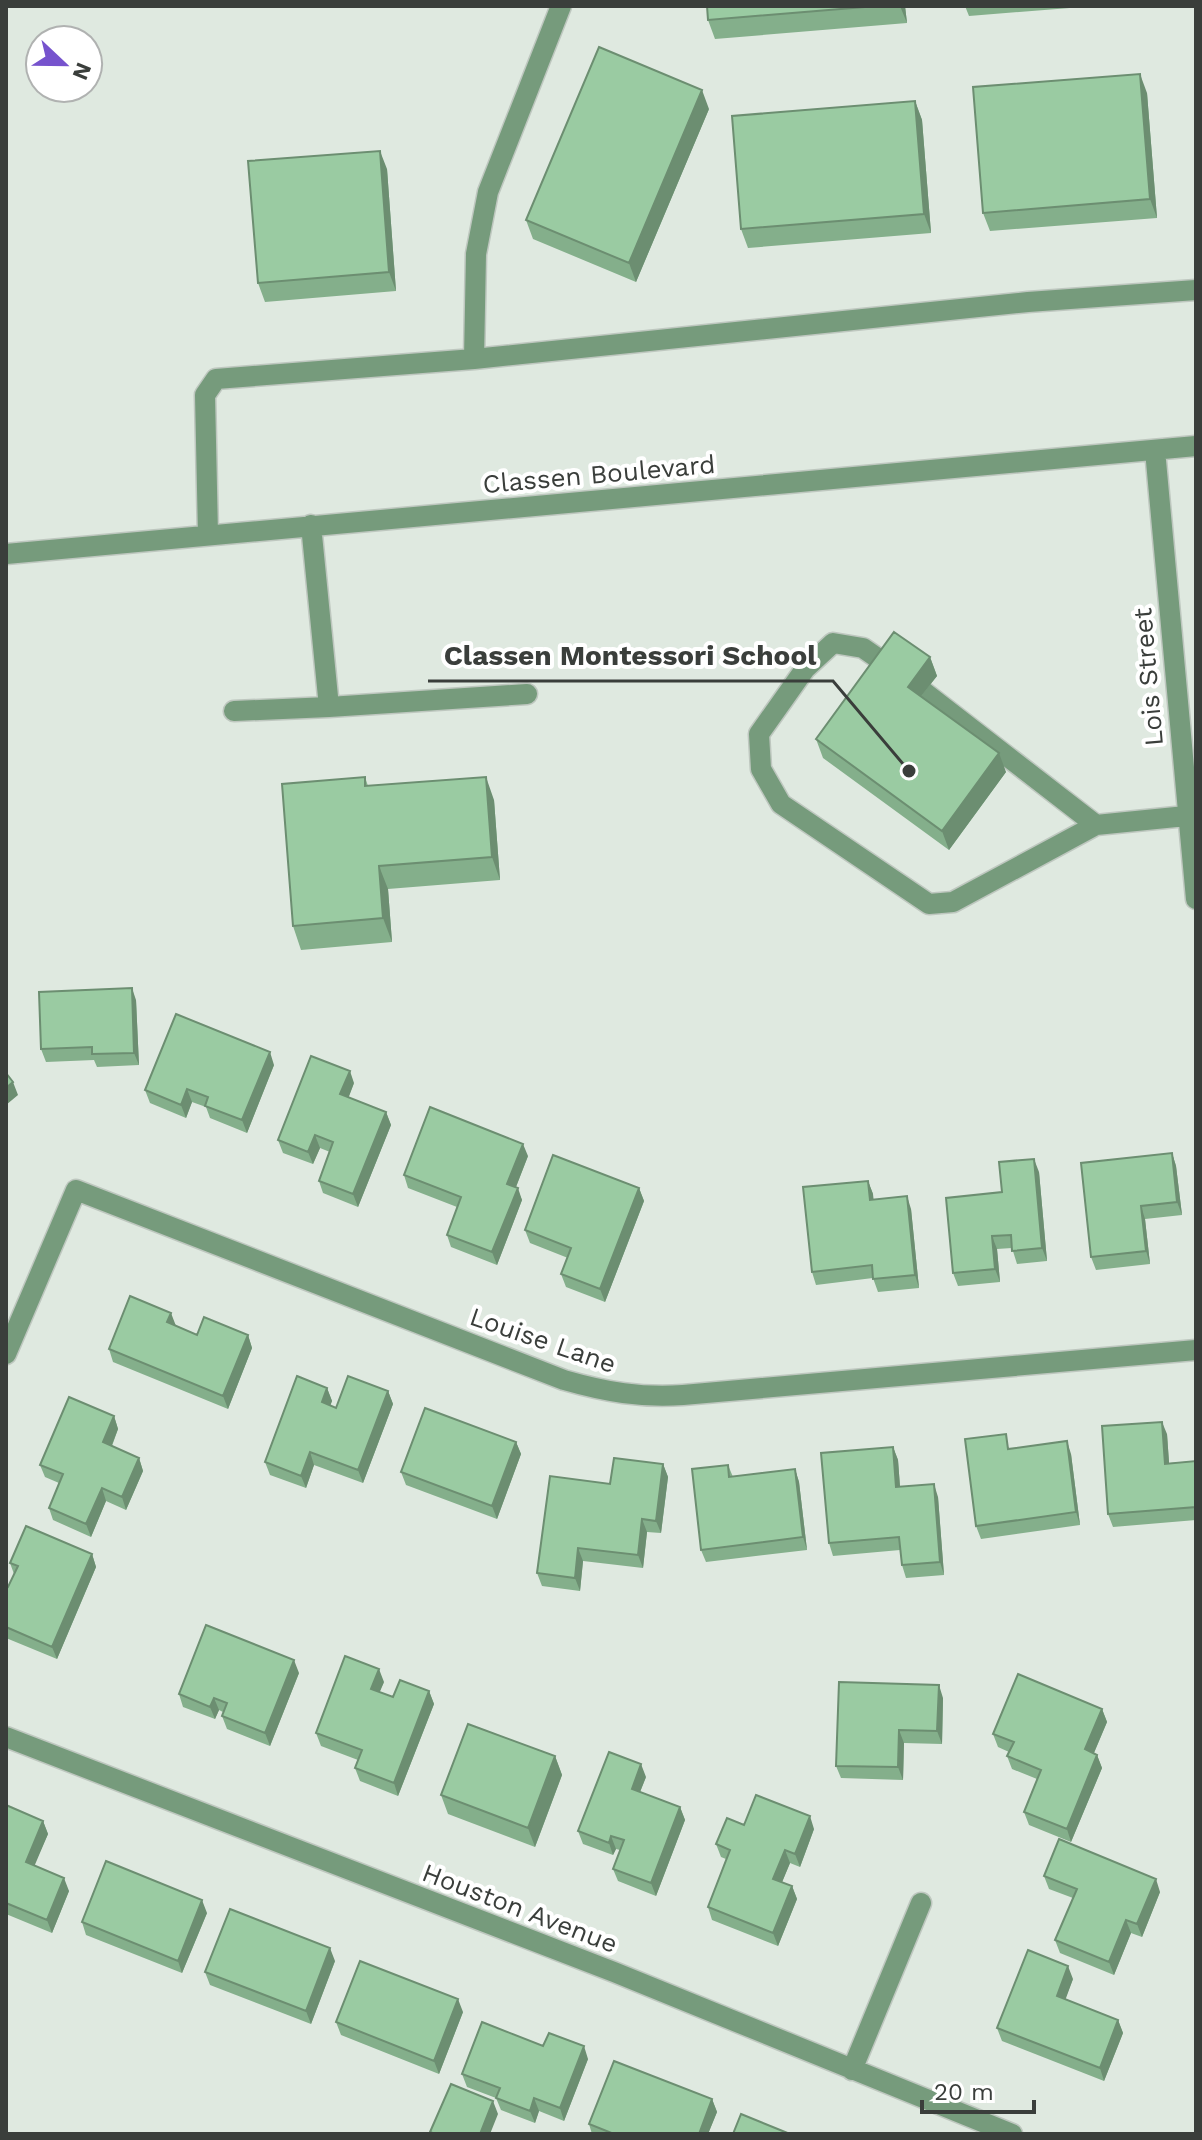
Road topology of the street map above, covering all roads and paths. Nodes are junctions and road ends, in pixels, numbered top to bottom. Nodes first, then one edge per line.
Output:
1 (561, 6) edge
2 (1196, 290) edge
3 (474, 359) junction
4 (1196, 446) edge
5 (1155, 450) junction
6 (311, 525) junction
7 (208, 535) junction
8 (6, 554) edge
9 (889, 666) edge
10 (924, 692) edge
11 (527, 694) dead end
12 (329, 707) junction
13 (234, 711) dead end
14 (1191, 815) edge
15 (1096, 825) junction
16 (1196, 899) edge
17 (1196, 1350) edge
18 (6, 1354) edge
19 (6, 1737) edge
20 (921, 1903) dead end
21 (852, 2070) junction
22 (1012, 2134) edge

1 - 3 street
2 - 3 street
3 - 7 street
4 - 5 street, Classen Boulevard
5 - 6 street, Classen Boulevard
5 - 14 street, Lois Street
6 - 7 street, Classen Boulevard
6 - 12 street
7 - 8 street, Classen Boulevard
9 - 15 street
10 - 15 street
11 - 12 street
12 - 13 street
14 - 15 street
14 - 16 street, Lois Street
17 - 18 street, Louise Lane
19 - 21 street, Houston Avenue
20 - 21 street
21 - 22 street, Houston Avenue

